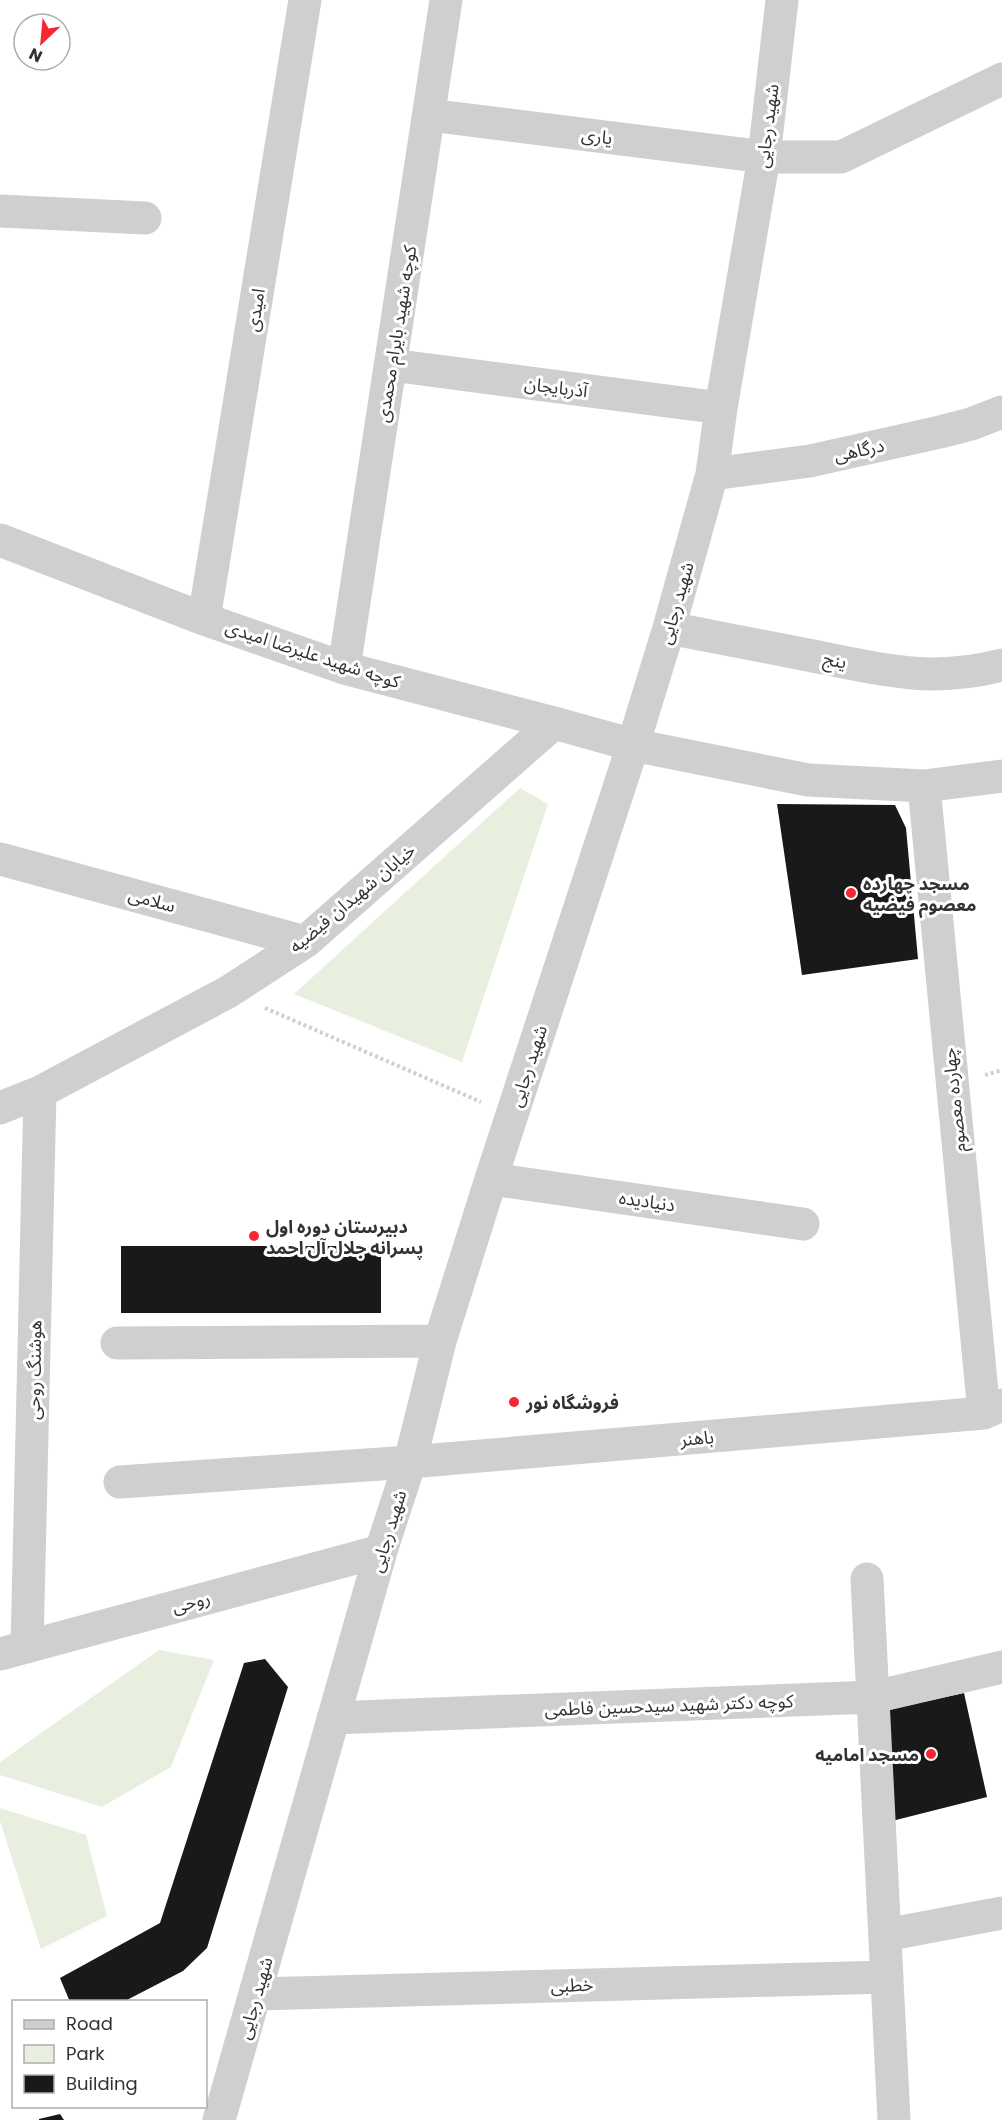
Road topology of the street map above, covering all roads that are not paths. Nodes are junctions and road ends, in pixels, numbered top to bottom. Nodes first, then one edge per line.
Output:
1 (305, 0) edge
2 (446, 0) edge
3 (782, 0) edge
4 (1002, 80) edge
5 (429, 115) junction
6 (764, 157) junction
7 (0, 211) edge
8 (145, 218) dead end
9 (391, 365) junction
10 (721, 408) junction
11 (1002, 412) edge
12 (712, 474) junction
13 (0, 540) edge
14 (204, 619) junction
15 (669, 628) junction
16 (1002, 665) edge
17 (344, 668) junction
18 (554, 723) junction
19 (633, 745) junction
20 (1002, 776) edge
21 (924, 786) junction
22 (0, 859) edge
23 (305, 942) junction
24 (40, 1092) junction
25 (0, 1108) edge
26 (491, 1179) junction
27 (803, 1224) dead end
28 (440, 1341) junction
29 (117, 1343) dead end
30 (993, 1409) edge
31 (410, 1462) junction
32 (120, 1482) dead end
33 (381, 1551) junction
34 (867, 1580) dead end
35 (14, 1650) edge
36 (1002, 1667) edge
37 (874, 1697) junction
38 (333, 1718) junction
39 (1002, 1913) edge
40 (885, 1935) junction
41 (887, 1977) junction
42 (257, 1994) junction
43 (219, 2120) edge
44 (894, 2120) edge

1 - 14 street, امیدی
2 - 5 street, کوچه شهید بایرام محمدی
3 - 6 street, شهید رجایی
4 - 6 street, یاری
5 - 6 street, یاری
5 - 9 street, کوچه شهید بایرام محمدی
6 - 10 street, شهید رجایی
7 - 8 street
9 - 10 street, آذربایجان
9 - 17 street, کوچه شهید بایرام محمدی
10 - 12 street, شهید رجایی
11 - 12 street, درگاهی
12 - 15 street, شهید رجایی
13 - 14 street, کوچه شهید علیرضا امیدی
14 - 17 street, کوچه شهید علیرضا امیدی
15 - 16 street, ینج
15 - 19 street, شهید رجایی
17 - 18 street, کوچه شهید علیرضا امیدی
18 - 19 street, کوچه شهید علیرضا امیدی
18 - 23 street, خیابان شهیدان فیضیه
19 - 21 street, کوچه شهید علیرضا امیدی
19 - 26 street, شهید رجایی
20 - 21 street, کوچه شهید علیرضا امیدی
21 - 30 street, چهارده معصوم
22 - 23 street, سلامی
23 - 24 street, خیابان شهیدان فیضیه
24 - 25 street, خیابان شهیدان فیضیه
24 - 35 street, هوشنگ روحی
26 - 27 street, دنیادیده
26 - 28 street, شهید رجایی
28 - 29 street
28 - 31 street, شهید رجایی
30 - 31 street, باهنر
31 - 32 street, باهنر
31 - 33 street, شهید رجایی
33 - 35 street, روحی
33 - 38 street, شهید رجایی
34 - 37 street
36 - 37 street, کوچه دکتر شهید سیدحسین فاطمی
37 - 38 street, کوچه دکتر شهید سیدحسین فاطمی
37 - 40 street
38 - 42 street, شهید رجایی
39 - 40 street
40 - 41 street
41 - 42 street, خطبی
41 - 44 street
42 - 43 street, شهید رجایی

